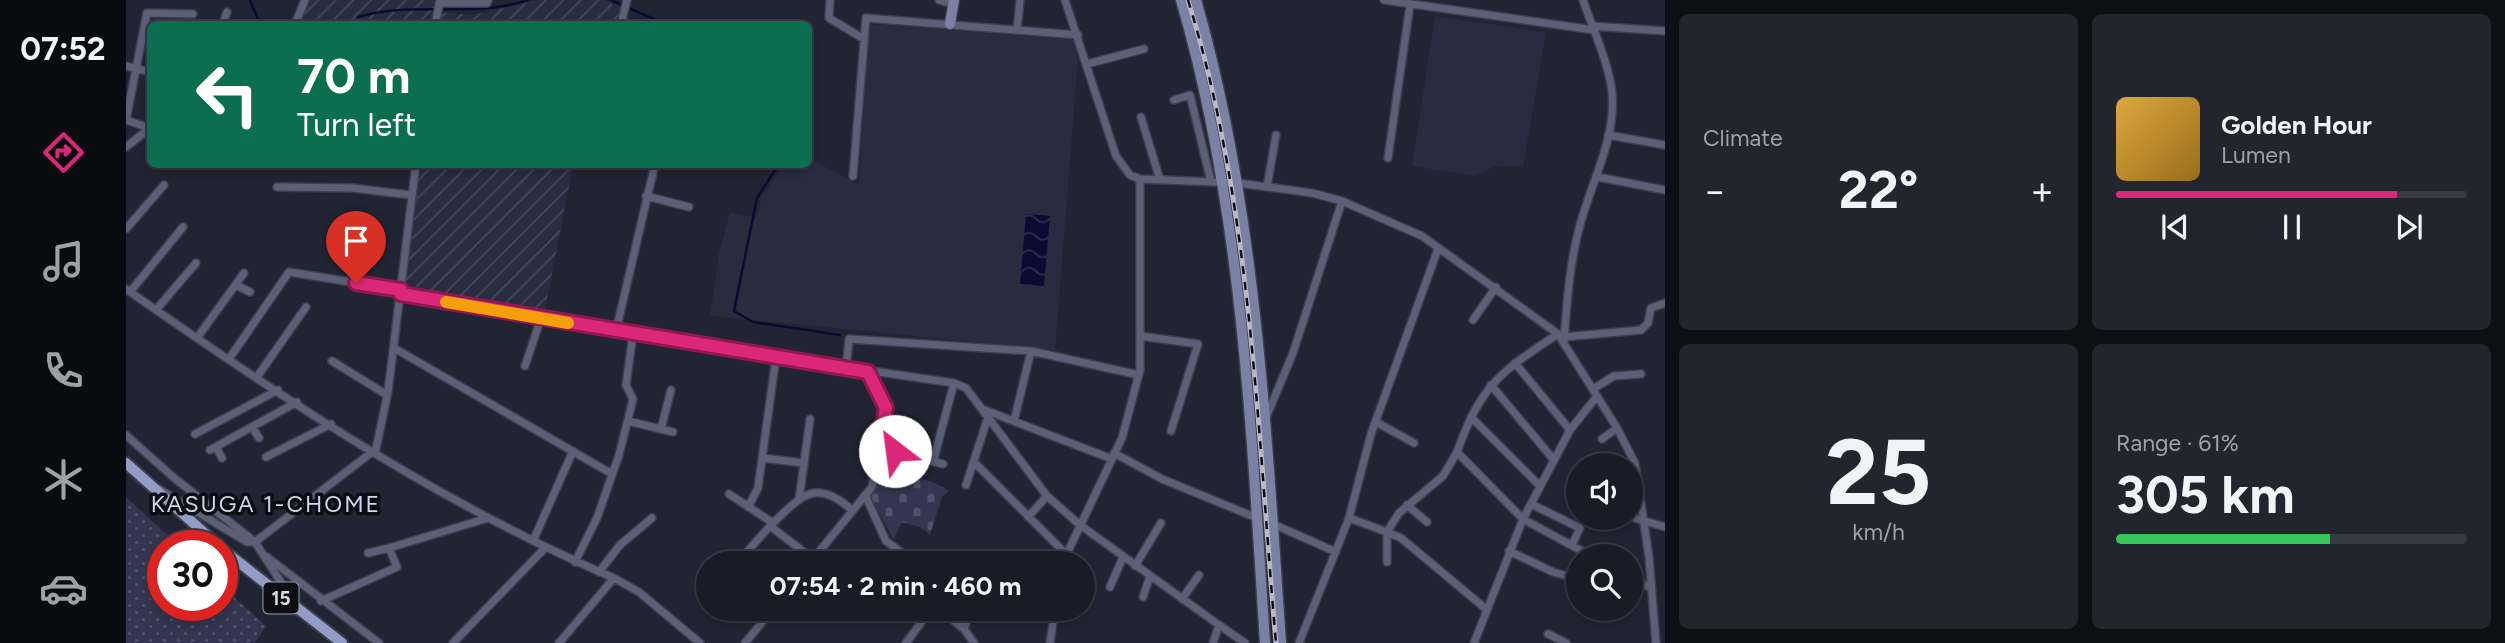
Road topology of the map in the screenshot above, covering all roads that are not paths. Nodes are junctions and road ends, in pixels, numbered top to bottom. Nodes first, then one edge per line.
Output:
1 (305, 0) edge
2 (488, 0) edge
3 (627, 0) edge
4 (830, 0) edge
5 (939, 0) edge
6 (1020, 0) edge
7 (1065, 0) edge
8 (1181, 0) edge
9 (1196, 0) edge
10 (1384, 0) edge
11 (1583, 0) edge
12 (440, 2) edge
13 (954, 2) edge
14 (1410, 5) junction
15 (227, 12) dead end
16 (193, 14) dead end
17 (224, 21) edge
18 (296, 21) edge
19 (436, 21) edge
20 (622, 21) edge
21 (950, 24) junction
22 (1593, 28) junction
23 (1017, 30) junction
24 (1665, 31) edge
25 (1078, 35) junction
26 (864, 39) junction
27 (1144, 49) dead end
28 (1087, 64) junction
29 (126, 66) edge
30 (137, 69) junction
31 (147, 71) edge
32 (1174, 100) dead end
33 (1141, 117) dead end
34 (126, 120) edge
35 (147, 127) edge
36 (147, 130) edge
37 (1276, 135) dead end
38 (1608, 135) junction
39 (1665, 145) edge
40 (126, 147) edge
41 (1388, 158) dead end
42 (415, 168) edge
43 (653, 168) edge
44 (853, 176) dead end
45 (1598, 177) junction
46 (1140, 179) junction
47 (1160, 180) junction
48 (1211, 182) junction
49 (1223, 183) junction
50 (1238, 183) junction
51 (164, 185) dead end
52 (277, 187) dead end
53 (1267, 187) junction
54 (1665, 190) edge
55 (411, 195) junction
56 (646, 197) junction
57 (1342, 201) junction
58 (689, 207) dead end
59 (183, 227) dead end
60 (126, 229) edge
61 (1438, 249) junction
62 (195, 263) dead end
63 (244, 273) dead end
64 (236, 285) junction
65 (1496, 288) junction
66 (128, 290) edge
67 (250, 292) dead end
68 (401, 292) junction
69 (1665, 303) edge
70 (306, 307) dead end
71 (156, 310) junction
72 (541, 318) junction
73 (1473, 320) dead end
74 (616, 331) junction
75 (633, 334) junction
76 (1140, 336) junction
77 (197, 338) junction
78 (1562, 338) junction
79 (394, 348) junction
80 (1031, 351) junction
81 (776, 357) junction
82 (229, 359) junction
83 (332, 361) dead end
84 (1515, 363) junction
85 (525, 366) dead end
86 (846, 369) junction
87 (868, 372) junction
88 (1641, 374) dead end
89 (1139, 375) junction
90 (257, 376) junction
91 (954, 383) junction
92 (1491, 385) junction
93 (278, 390) junction
94 (671, 390) dead end
95 (1595, 392) junction
96 (387, 395) junction
97 (297, 402) junction
98 (982, 409) junction
99 (1471, 416) junction
100 (988, 417) junction
101 (810, 419) dead end
102 (1265, 420) junction
103 (628, 421) junction
104 (1014, 421) junction
105 (1376, 422) junction
106 (331, 424) junction
107 (252, 427) junction
108 (1617, 428) junction
109 (661, 429) junction
110 (1570, 430) junction
111 (1171, 431) dead end
112 (673, 432) dead end
113 (195, 434) dead end
114 (126, 435) edge
115 (260, 438) dead end
116 (1602, 439) dead end
117 (1414, 443) dead end
118 (879, 447) junction
119 (373, 451) junction
120 (573, 451) junction
121 (1457, 452) junction
122 (1113, 456) junction
123 (266, 457) dead end
124 (222, 458) dead end
125 (762, 458) junction
126 (1554, 460) junction
127 (933, 461) junction
128 (974, 462) junction
129 (126, 463) edge
130 (804, 463) junction
131 (943, 464) dead end
132 (612, 474) junction
133 (150, 485) junction
134 (966, 485) dead end
135 (1540, 486) junction
136 (729, 494) dead end
137 (865, 495) junction
138 (1047, 496) junction
139 (799, 500) junction
140 (1531, 503) junction
141 (1407, 505) junction
142 (748, 507) junction
143 (852, 510) junction
144 (1028, 517) junction
145 (488, 518) junction
146 (652, 518) dead end
147 (1256, 518) junction
148 (1349, 518) junction
149 (1523, 519) junction
150 (1427, 522) dead end
151 (1161, 523) dead end
152 (1644, 523) junction
153 (1273, 524) junction
154 (771, 525) junction
155 (1080, 525) junction
156 (1665, 527) edge
157 (200, 530) edge
158 (1387, 532) junction
159 (533, 541) junction
160 (255, 542) junction
161 (1570, 544) edge
162 (1572, 544) edge
163 (389, 548) junction
164 (545, 548) junction
165 (748, 551) edge
166 (800, 551) edge
167 (819, 551) edge
168 (900, 551) edge
169 (1062, 551) edge
170 (1067, 551) edge
171 (1510, 551) junction
172 (1336, 552) junction
173 (368, 553) dead end
174 (263, 554) junction
175 (1124, 557) junction
176 (238, 562) edge
177 (575, 562) junction
178 (1387, 562) dead end
179 (1135, 566) junction
180 (599, 572) junction
181 (1199, 575) dead end
182 (1150, 576) junction
183 (1566, 576) edge
184 (614, 578) junction
185 (1643, 584) edge
186 (1110, 587) dead end
187 (1651, 588) junction
188 (1143, 597) dead end
189 (1182, 599) junction
190 (321, 601) junction
191 (1486, 609) junction
192 (302, 614) junction
193 (763, 621) edge
194 (923, 621) edge
195 (954, 621) edge
196 (967, 621) edge
197 (1053, 621) edge
198 (1219, 625) junction
199 (964, 629) junction
200 (1548, 634) dead end
201 (565, 641) edge
202 (1665, 642) edge
203 (342, 643) edge
204 (379, 643) edge
205 (453, 643) edge
206 (700, 643) edge
207 (745, 643) edge
208 (906, 643) edge
209 (974, 643) edge
210 (1050, 643) edge
211 (1213, 643) edge
212 (1245, 643) edge
213 (1265, 643) edge
214 (1281, 643) edge
215 (1299, 643) edge
216 (1474, 643) edge
217 (1566, 643) edge
218 (1656, 643) edge

1 - 18 street
2 - 12 street
3 - 20 street
4 - 26 street
5 - 13 street
6 - 23 street
7 - 25 street
8 - 49 street
9 - 50 street
10 - 14 street
11 - 22 street
12 - 19 street
13 - 21 street
14 - 22 street
14 - 41 street
15 - 17 street
16 - 30 street
21 - 23 street
21 - 26 street
22 - 24 street
22 - 38 street
23 - 25 street
25 - 28 street
26 - 44 street
27 - 28 street
28 - 46 street
29 - 30 street
30 - 31 street
30 - 34 street
32 - 48 street
33 - 47 street
34 - 35 street
36 - 40 street
37 - 53 street
38 - 39 street
38 - 45 street
42 - 55 street
43 - 56 street
45 - 54 street
45 - 78 street
46 - 47 street
46 - 76 street
47 - 48 street
48 - 49 street
49 - 50 street
49 - 147 street
50 - 53 street
50 - 102 street
51 - 60 street
52 - 55 street
53 - 57 street
55 - 68 street
56 - 58 street
56 - 74 street
57 - 61 street
57 - 102 street
59 - 66 street
61 - 65 street
61 - 105 street
62 - 71 street
63 - 64 street
64 - 67 street
64 - 77 street
65 - 73 street
65 - 78 street
66 - 71 street
68 - 72 street
68 - 79 street
68 - 82 street
69 - 78 street
70 - 90 street
71 - 77 street
72 - 74 street
72 - 85 street
74 - 75 street
75 - 81 street
75 - 103 street
76 - 89 street
76 - 111 street
77 - 82 street
78 - 84 street
78 - 95 street
79 - 96 street
79 - 120 street
80 - 86 street
80 - 89 street
80 - 104 street
81 - 86 street
81 - 125 street
82 - 90 street
83 - 96 street
84 - 92 street
84 - 110 street
86 - 87 street
87 - 91 street
87 - 118 street
88 - 95 street
89 - 122 street
90 - 93 street
91 - 98 street
91 - 127 street
92 - 99 street
92 - 126 street
93 - 97 street
93 - 113 street
94 - 109 street
95 - 108 street
95 - 110 street
96 - 119 street
97 - 106 street
97 - 107 street
98 - 100 street
98 - 104 street
99 - 121 street
99 - 135 street
100 - 128 street
100 - 138 street
101 - 130 street
102 - 153 street
103 - 109 street
103 - 132 street
104 - 122 street
105 - 117 street
105 - 148 street
106 - 119 street
106 - 123 street
107 - 115 street
107 - 124 street
108 - 116 street
108 - 152 street
109 - 112 street
110 - 126 street
114 - 160 street
118 - 127 street
118 - 137 street
119 - 145 street
119 - 160 street
120 - 132 street
120 - 159 street
121 - 141 street
121 - 149 street
122 - 147 street
122 - 155 street
125 - 130 street
125 - 142 street
126 - 135 street
127 - 131 street
128 - 134 street
128 - 144 street
129 - 133 main road, 15
130 - 139 street
132 - 177 street
133 - 157 main road, 15
133 - 160 street
135 - 140 street
136 - 142 street
137 - 143 street
137 - 168 street
138 - 144 street
138 - 155 street
139 - 143 street
139 - 154 street
140 - 149 street
140 - 162 street
141 - 150 street
141 - 158 street
142 - 154 street
143 - 167 street
144 - 169 street
145 - 159 street
145 - 163 street
146 - 180 street
147 - 213 street
148 - 158 street
148 - 172 street
149 - 161 street
149 - 171 street
151 - 179 street
152 - 156 street
152 - 187 street
153 - 172 street
153 - 214 street
154 - 165 street
154 - 166 street
155 - 170 street
155 - 175 street
158 - 178 street
158 - 191 street
159 - 164 street
160 - 174 street
163 - 173 street
163 - 190 street
164 - 177 street
164 - 205 street
171 - 183 street
171 - 191 street
172 - 215 street
174 - 190 street
174 - 192 street
175 - 179 street
175 - 186 street
176 - 192 main road, 15
177 - 180 street
179 - 182 street
180 - 184 street
181 - 189 street
182 - 188 street
182 - 189 street
184 - 201 street
184 - 206 street
185 - 187 street
187 - 218 street
189 - 198 street
190 - 204 street
191 - 216 street
192 - 203 main road, 15
193 - 207 street
194 - 208 street
195 - 199 street
196 - 199 street
197 - 210 street
198 - 211 street
198 - 212 street
199 - 209 street
200 - 217 street
202 - 218 street

